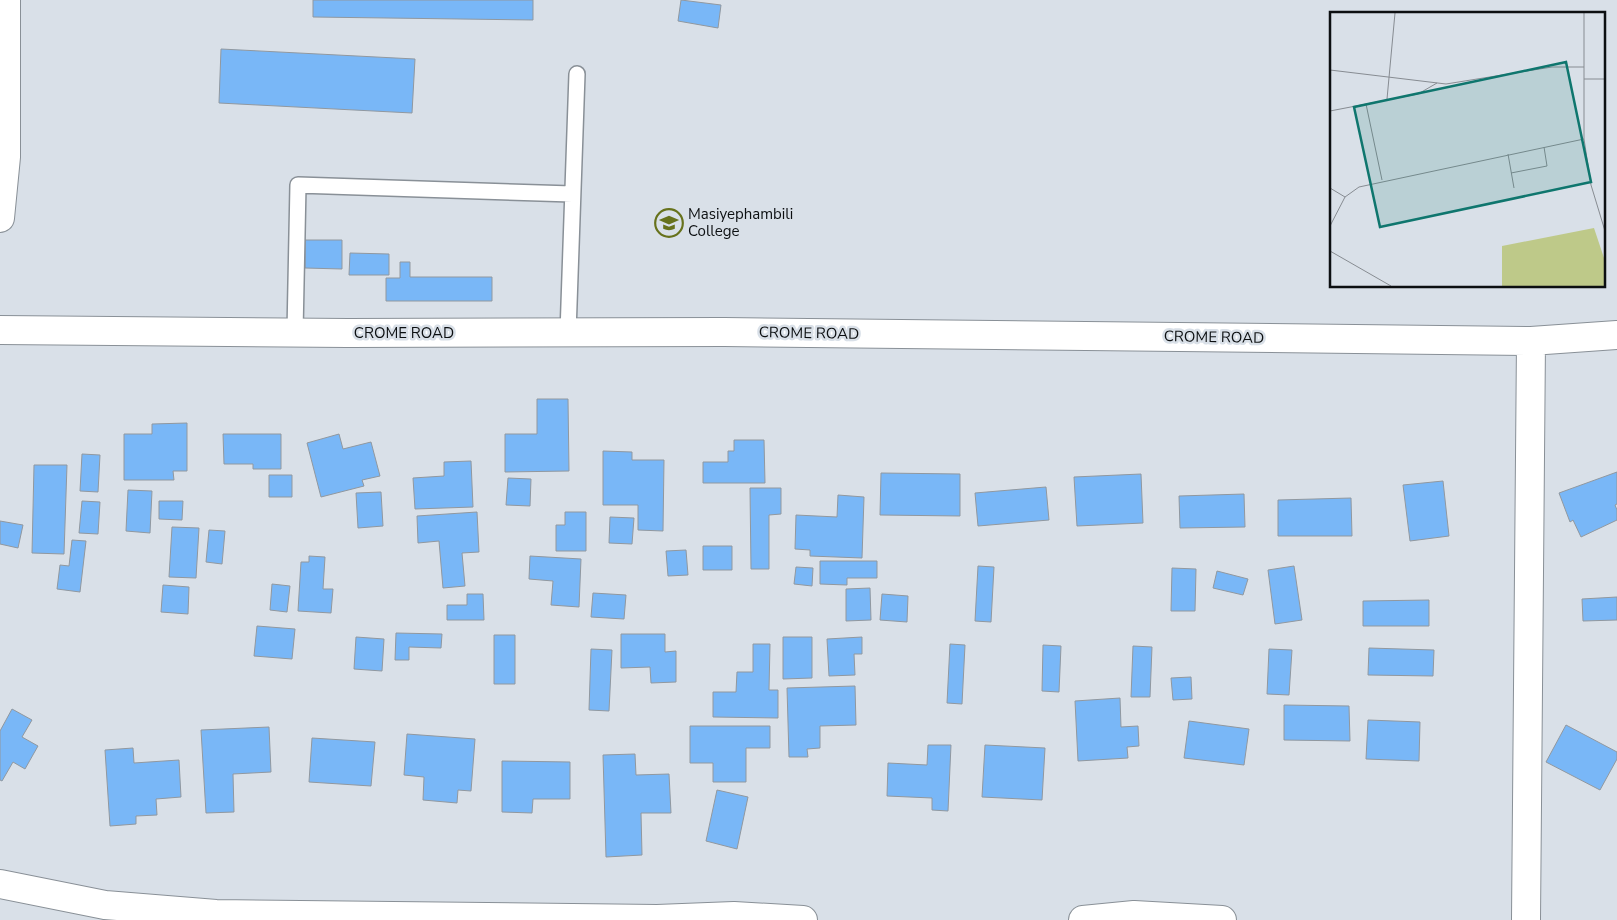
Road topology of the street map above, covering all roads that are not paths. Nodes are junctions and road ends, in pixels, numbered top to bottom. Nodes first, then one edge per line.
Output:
1 (6, 0) edge
2 (577, 74) dead end
3 (572, 194) junction
4 (0, 218) edge
5 (0, 330) edge
6 (295, 332) junction
7 (568, 333) junction
8 (1617, 335) edge
9 (1531, 341) junction
10 (0, 884) edge
11 (803, 920) edge
12 (1082, 920) edge
13 (1222, 920) edge
14 (1526, 920) edge

1 - 4 street
2 - 3 lane
3 - 6 lane
3 - 7 lane
5 - 6 street, CROME ROAD
6 - 7 street, CROME ROAD
7 - 9 street, CROME ROAD
8 - 9 street, CROME ROAD
9 - 14 street
10 - 11 street
12 - 13 street

